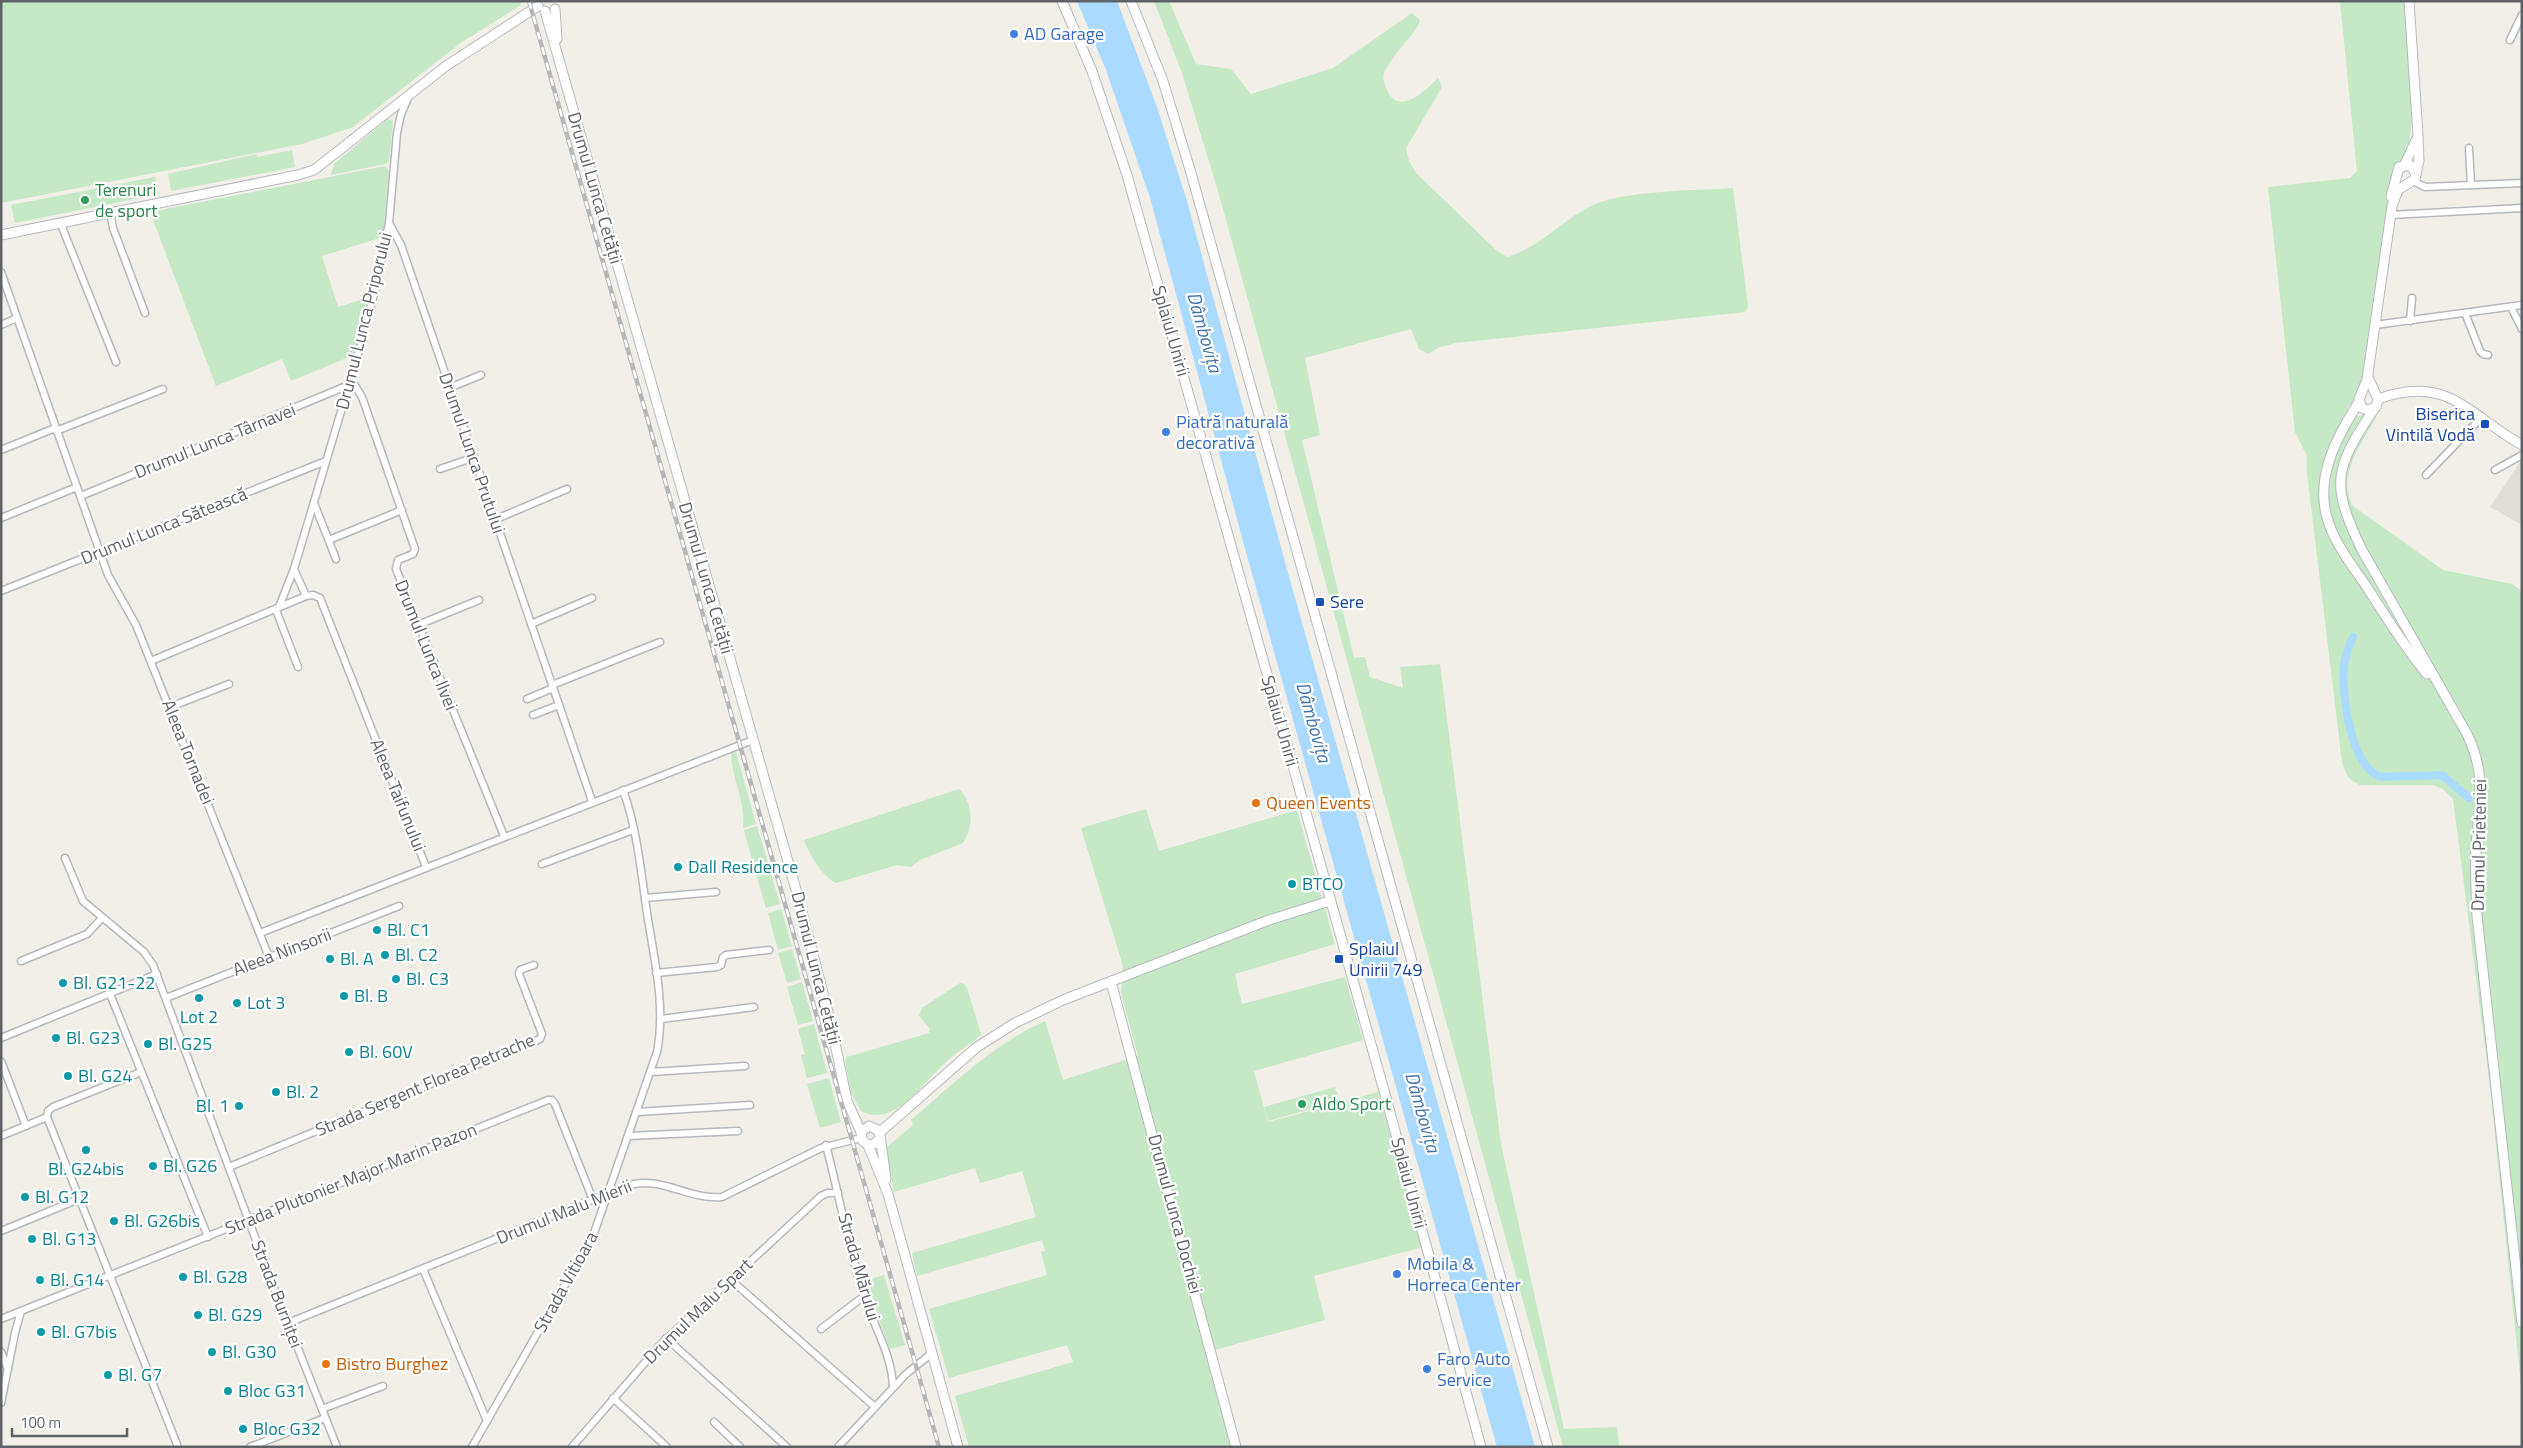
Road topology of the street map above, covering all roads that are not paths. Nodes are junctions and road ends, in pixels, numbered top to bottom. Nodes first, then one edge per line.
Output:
1 (1062, 1) edge
2 (1131, 1) edge
3 (2410, 1) edge
4 (557, 5) edge
5 (540, 6) edge
6 (2522, 15) edge
7 (2510, 40) dead end
8 (559, 57) junction
9 (409, 95) junction
10 (2418, 128) junction
11 (2469, 148) dead end
12 (2404, 164) junction
13 (2397, 175) junction
14 (2412, 180) junction
15 (2522, 183) edge
16 (2471, 185) junction
17 (2522, 208) edge
18 (110, 212) junction
19 (2390, 212) junction
20 (60, 222) junction
21 (388, 223) junction
22 (1, 234) edge
23 (1, 272) edge
24 (2412, 298) dead end
25 (2522, 305) edge
26 (2511, 307) junction
27 (145, 313) dead end
28 (2465, 313) junction
29 (17, 318) junction
30 (2410, 321) junction
31 (1, 324) edge
32 (2375, 325) junction
33 (2522, 329) edge
34 (2488, 355) dead end
35 (116, 362) dead end
36 (482, 375) dead end
37 (2368, 377) junction
38 (350, 382) junction
39 (449, 388) junction
40 (163, 389) dead end
41 (2363, 392) junction
42 (2377, 396) junction
43 (2359, 402) junction
44 (2374, 409) junction
45 (2482, 417) junction
46 (56, 430) junction
47 (2522, 445) edge
48 (1, 450) edge
49 (2522, 455) edge
50 (472, 458) junction
51 (326, 461) junction
52 (440, 469) dead end
53 (2495, 470) dead end
54 (2426, 475) dead end
55 (78, 487) junction
56 (568, 489) dead end
57 (80, 496) junction
58 (314, 503) junction
59 (402, 510) junction
60 (1, 518) edge
61 (494, 520) junction
62 (329, 540) junction
63 (100, 551) junction
64 (336, 559) dead end
65 (294, 569) junction
66 (1, 591) edge
67 (306, 596) junction
68 (592, 598) dead end
69 (479, 600) dead end
70 (278, 608) junction
71 (531, 624) junction
72 (418, 625) junction
73 (660, 642) dead end
74 (151, 661) junction
75 (298, 667) dead end
76 (229, 684) dead end
77 (552, 687) junction
78 (2444, 693) junction
79 (527, 699) dead end
80 (559, 705) junction
81 (170, 707) junction
82 (533, 715) dead end
83 (753, 740) junction
84 (623, 790) junction
85 (592, 801) junction
86 (633, 830) junction
87 (504, 836) junction
88 (65, 858) dead end
89 (542, 864) dead end
90 (426, 867) junction
91 (716, 892) dead end
92 (645, 898) junction
93 (1330, 901) junction
94 (399, 906) dead end
95 (102, 918) junction
96 (260, 933) junction
97 (769, 950) dead end
98 (270, 956) junction
99 (21, 960) dead end
100 (534, 965) dead end
101 (656, 973) junction
102 (157, 974) junction
103 (1111, 982) junction
104 (110, 994) junction
105 (166, 998) junction
106 (754, 1007) dead end
107 (661, 1019) junction
108 (1, 1038) edge
109 (1, 1061) edge
110 (745, 1066) dead end
111 (141, 1072) junction
112 (651, 1072) junction
113 (750, 1105) dead end
114 (637, 1112) junction
115 (47, 1117) junction
116 (26, 1126) junction
117 (738, 1131) dead end
118 (871, 1132) junction
119 (1, 1136) edge
120 (628, 1136) junction
121 (826, 1145) junction
122 (868, 1145) junction
123 (228, 1167) junction
124 (838, 1193) junction
125 (608, 1194) junction
126 (888, 1194) junction
127 (80, 1199) junction
128 (593, 1200) junction
129 (248, 1221) junction
130 (1, 1231) edge
131 (208, 1237) junction
132 (423, 1269) junction
133 (110, 1276) junction
134 (730, 1279) junction
135 (864, 1296) junction
136 (21, 1311) junction
137 (1, 1319) edge
138 (2522, 1323) edge
139 (288, 1324) junction
140 (821, 1328) dead end
141 (666, 1338) junction
142 (1, 1352) edge
143 (932, 1352) junction
144 (8, 1369) junction
145 (383, 1386) dead end
146 (894, 1387) junction
147 (613, 1398) junction
148 (1, 1404) edge
149 (875, 1407) junction
150 (322, 1409) junction
151 (325, 1418) junction
152 (487, 1420) junction
153 (714, 1422) dead end
154 (178, 1447) edge
155 (250, 1447) edge
156 (337, 1447) edge
157 (472, 1447) edge
158 (572, 1447) edge
159 (667, 1447) edge
160 (740, 1447) edge
161 (787, 1447) edge
162 (838, 1447) edge
163 (958, 1447) edge
164 (1236, 1447) edge
165 (1481, 1447) edge
166 (1548, 1447) edge

1 - 93 street, Splaiul Unirii
2 - 166 street
3 - 10 street
4 - 5 street
4 - 8 street, Drumul Lunca Cetății
5 - 8 street, Drumul Lunca Cetății
5 - 9 street
6 - 7 street
8 - 83 street, Drumul Lunca Cetății
9 - 18 street
9 - 21 street, Drumul Lunca Priporului
10 - 12 street
10 - 14 street
11 - 16 street
12 - 13 street
12 - 14 street
13 - 14 street
13 - 19 street
14 - 16 street
14 - 19 street
15 - 16 street
17 - 19 street
18 - 20 street
18 - 27 street
19 - 32 street
20 - 22 street
20 - 35 street
21 - 38 street, Drumul Lunca Priporului
21 - 39 street, Drumul Lunca Prutului
23 - 29 street
24 - 30 street
25 - 26 street
26 - 28 street
26 - 33 street
28 - 30 street
28 - 34 street
29 - 31 street
29 - 46 street
30 - 32 street
32 - 37 street
36 - 39 street
37 - 41 street
37 - 42 street
38 - 51 street, Drumul Lunca Priporului
38 - 57 street, Drumul Lunca Târnavei
38 - 59 street, Drumul Lunca Ilvei
39 - 50 street, Drumul Lunca Prutului
40 - 46 street
41 - 42 street
41 - 43 street
42 - 44 street
42 - 45 street
43 - 44 street
43 - 78 street
44 - 78 street, Drumul Prieteniei
45 - 47 street
45 - 54 street
46 - 48 street
46 - 55 street
49 - 53 street
50 - 52 street
50 - 61 street, Drumul Lunca Prutului
51 - 58 street, Drumul Lunca Priporului
51 - 63 street, Drumul Lunca Sătească
55 - 57 street
55 - 60 street
56 - 61 street
57 - 63 street
58 - 62 street
58 - 65 street, Drumul Lunca Priporului
59 - 62 street
59 - 72 street, Drumul Lunca Ilvei
61 - 71 street, Drumul Lunca Prutului
62 - 64 street
63 - 66 street, Drumul Lunca Sătească
63 - 74 street, Aleea Tornadei
65 - 67 street
65 - 70 street, Drumul Lunca Priporului
67 - 70 street
67 - 90 street, Aleea Taifunului
68 - 71 street
69 - 72 street
70 - 74 street
70 - 75 street
71 - 77 street, Drumul Lunca Prutului
72 - 87 street, Drumul Lunca Ilvei
73 - 77 street
74 - 81 street, Aleea Tornadei
76 - 81 street
77 - 79 street
77 - 80 street, Drumul Lunca Prutului
78 - 138 street, Drumul Prieteniei
80 - 82 street
80 - 85 street, Drumul Lunca Prutului
81 - 96 street, Aleea Tornadei
83 - 84 street
83 - 118 street, Drumul Lunca Cetății
84 - 85 street
84 - 86 street, Strada Vitioara
85 - 87 street
86 - 89 street
86 - 92 street, Strada Vitioara
87 - 90 street
88 - 95 street, Strada Burniței
90 - 96 street, Aleea Taifunului
91 - 92 street
92 - 101 street, Strada Vitioara
93 - 103 street
93 - 165 street, Splaiul Unirii
94 - 98 street, Aleea Ninsorii
95 - 99 street
95 - 102 street, Strada Burniței
96 - 98 street, Aleea Tornadei
97 - 101 street
98 - 105 street, Aleea Ninsorii
100 - 123 street, Strada Sergent Florea Petrache
101 - 107 street, Strada Vitioara
102 - 104 street
102 - 105 street, Strada Burniței
103 - 118 street
103 - 164 street, Drumul Lunca Dochiei
104 - 108 street
104 - 111 street
105 - 123 street, Strada Burniței
106 - 107 street
107 - 112 street, Strada Vitioara
109 - 116 street
110 - 112 street
111 - 115 street
111 - 131 street
112 - 114 street, Strada Vitioara
113 - 114 street
114 - 120 street, Strada Vitioara
115 - 116 street
115 - 127 street
116 - 119 street
117 - 120 street
118 - 121 street, Drumul Malu Mierii
118 - 122 street
118 - 122 street
118 - 126 street, Drumul Lunca Cetății
120 - 125 street, Strada Vitioara
121 - 124 street, Strada Mărului
121 - 125 street, Drumul Malu Mierii
122 - 126 street, Drumul Lunca Cetății
123 - 129 street, Strada Burniței
124 - 134 street, Drumul Malu Spart
124 - 135 street, Strada Mărului
125 - 128 street, Drumul Malu Mierii
125 - 152 street, Strada Vitioara
126 - 143 street, Drumul Lunca Cetății
127 - 130 street
127 - 133 street
128 - 129 street, Strada Plutonier Major Marin Pazon
128 - 132 street, Drumul Malu Mierii
129 - 131 street, Strada Plutonier Major Marin Pazon
129 - 139 street, Strada Burniței
131 - 133 street, Strada Plutonier Major Marin Pazon
132 - 139 street, Drumul Malu Mierii
132 - 152 street
133 - 136 street, Strada Plutonier Major Marin Pazon
133 - 154 street
134 - 141 street, Drumul Malu Spart
134 - 149 street
135 - 140 street
135 - 146 street, Strada Mărului
136 - 137 street, Strada Plutonier Major Marin Pazon
136 - 144 street
139 - 150 street, Strada Burniței
141 - 147 street, Drumul Malu Spart
141 - 161 street
142 - 144 street
143 - 146 street
143 - 163 street, Drumul Lunca Cetății
144 - 148 street
145 - 150 street
146 - 149 street
147 - 158 street, Drumul Malu Spart
147 - 159 street
149 - 162 street
150 - 151 street, Strada Burniței
151 - 155 street
151 - 156 street, Strada Burniței
152 - 157 street, Strada Vitioara
153 - 160 street

